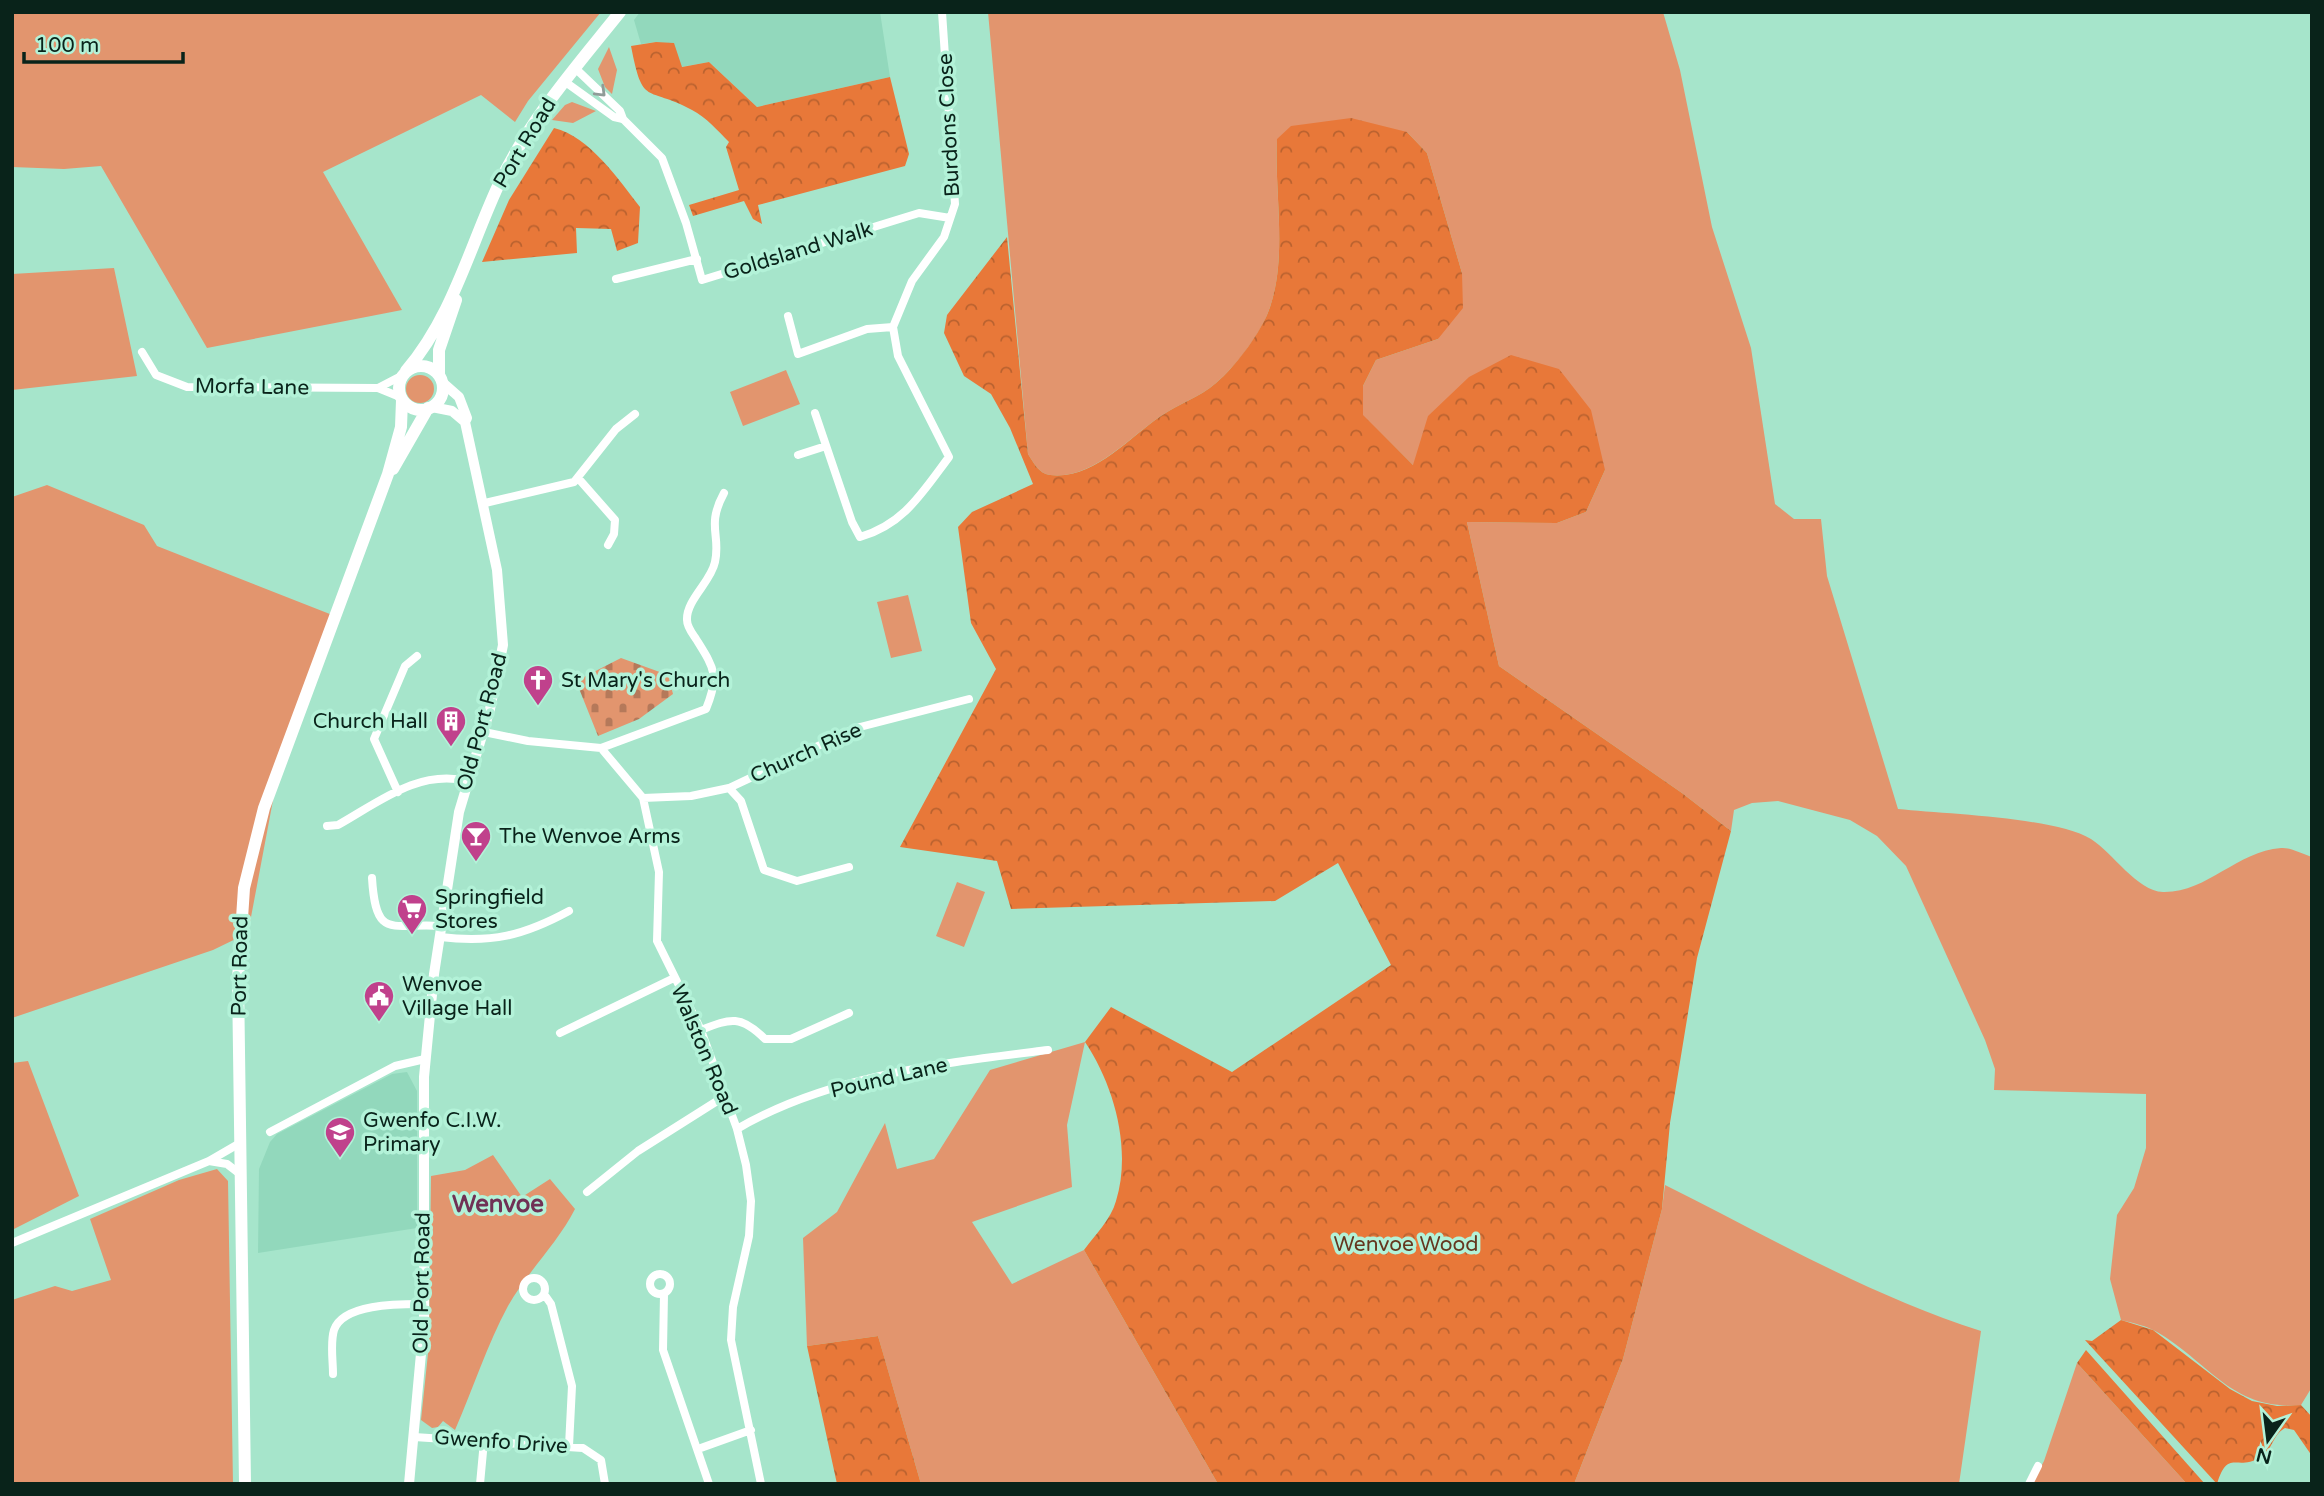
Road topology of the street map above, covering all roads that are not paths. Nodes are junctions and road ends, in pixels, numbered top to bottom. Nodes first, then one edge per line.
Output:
1 (620, 12) edge
2 (942, 12) edge
3 (575, 68) junction
4 (564, 81) junction
5 (623, 119) junction
6 (950, 218) junction
7 (697, 259) junction
8 (616, 279) dead end
9 (457, 289) junction
10 (788, 316) dead end
11 (893, 327) junction
12 (142, 352) dead end
13 (405, 373) junction
14 (440, 378) junction
15 (378, 388) junction
16 (401, 398) junction
17 (430, 408) junction
18 (815, 413) dead end
19 (635, 414) dead end
20 (465, 422) junction
21 (826, 446) junction
22 (798, 455) dead end
23 (388, 474) junction
24 (578, 478) junction
25 (724, 494) dead end
26 (485, 503) junction
27 (608, 545) dead end
28 (417, 656) dead end
29 (969, 699) dead end
30 (484, 732) junction
31 (601, 748) junction
32 (467, 781) junction
33 (729, 788) junction
34 (398, 792) junction
35 (642, 798) junction
36 (327, 826) dead end
37 (849, 867) dead end
38 (372, 878) dead end
39 (569, 911) dead end
40 (441, 931) junction
41 (674, 978) junction
42 (849, 1013) dead end
43 (701, 1030) junction
44 (561, 1033) dead end
45 (1048, 1050) dead end
46 (425, 1059) junction
47 (725, 1096) junction
48 (737, 1129) junction
49 (270, 1132) dead end
50 (240, 1143) junction
51 (209, 1161) junction
52 (241, 1174) junction
53 (587, 1192) dead end
54 (12, 1243) edge
55 (544, 1294) dead end
56 (664, 1294) dead end
57 (424, 1304) junction
58 (333, 1374) dead end
59 (751, 1430) junction
60 (414, 1437) junction
61 (484, 1441) junction
62 (569, 1446) junction
63 (698, 1450) junction
64 (2038, 1466) dead end
65 (245, 1484) edge
66 (409, 1484) edge
67 (480, 1484) edge
68 (605, 1484) edge
69 (709, 1484) edge
70 (761, 1484) edge
71 (2029, 1484) edge

1 - 3 main road, Port Road
2 - 6 street, Burdons Close
3 - 4 main road, Port Road
3 -> 5 street, Goldsland Walk
4 - 5 street, Goldsland Walk
4 - 9 main road, Port Road
5 - 7 street, Goldsland Walk
6 - 7 street, Goldsland Walk
6 - 11 street, Burdons Close
7 - 8 street
9 - 13 main road, Port Road
9 - 14 main road, Port Road
10 - 11 street
11 - 21 street
12 - 15 street, Morfa Lane
13 - 14 main road
13 - 15 street, Morfa Lane
13 - 16 main road, Port Road
14 - 17 main road, Port Road
14 - 20 street, Old Port Road
15 - 16 street, Morfa Lane
16 - 17 main road
16 - 23 main road, Port Road
17 - 20 street
17 - 23 main road, Port Road
18 - 21 street
19 - 24 street
20 - 26 street, Old Port Road
21 - 22 street
23 - 50 main road, Port Road
24 - 26 street
24 - 27 street
25 - 31 street
26 - 30 street, Old Port Road
28 - 34 street
29 - 33 street, Church Rise
30 - 31 street
30 - 32 street, Old Port Road
31 - 35 street, Walston Road
32 - 34 street
32 - 40 street, Old Port Road
33 - 35 street, Church Rise
33 - 37 street
34 - 36 street
35 - 41 street, Walston Road
38 - 40 street
39 - 40 street
40 - 46 street, Old Port Road
41 - 43 street, Walston Road
41 - 44 street
42 - 43 street
43 - 47 street, Walston Road
45 - 48 street, Pound Lane
46 - 49 street
46 - 57 street, Old Port Road
47 - 48 street, Walston Road
47 - 53 street
48 - 59 street, Walston Road
50 - 51 street
50 - 52 main road, Port Road
51 - 52 street
51 - 54 street
52 - 65 main road, Port Road
55 - 62 street
56 - 63 street
57 - 58 street
57 - 60 street, Old Port Road
59 - 63 street
59 - 70 street, Walston Road
60 - 61 street, Gwenfo Drive
60 - 66 street, Old Port Road
61 - 62 street, Gwenfo Drive
61 - 67 street
62 - 68 street, Gwenfo Drive
63 - 69 street
64 - 71 street

